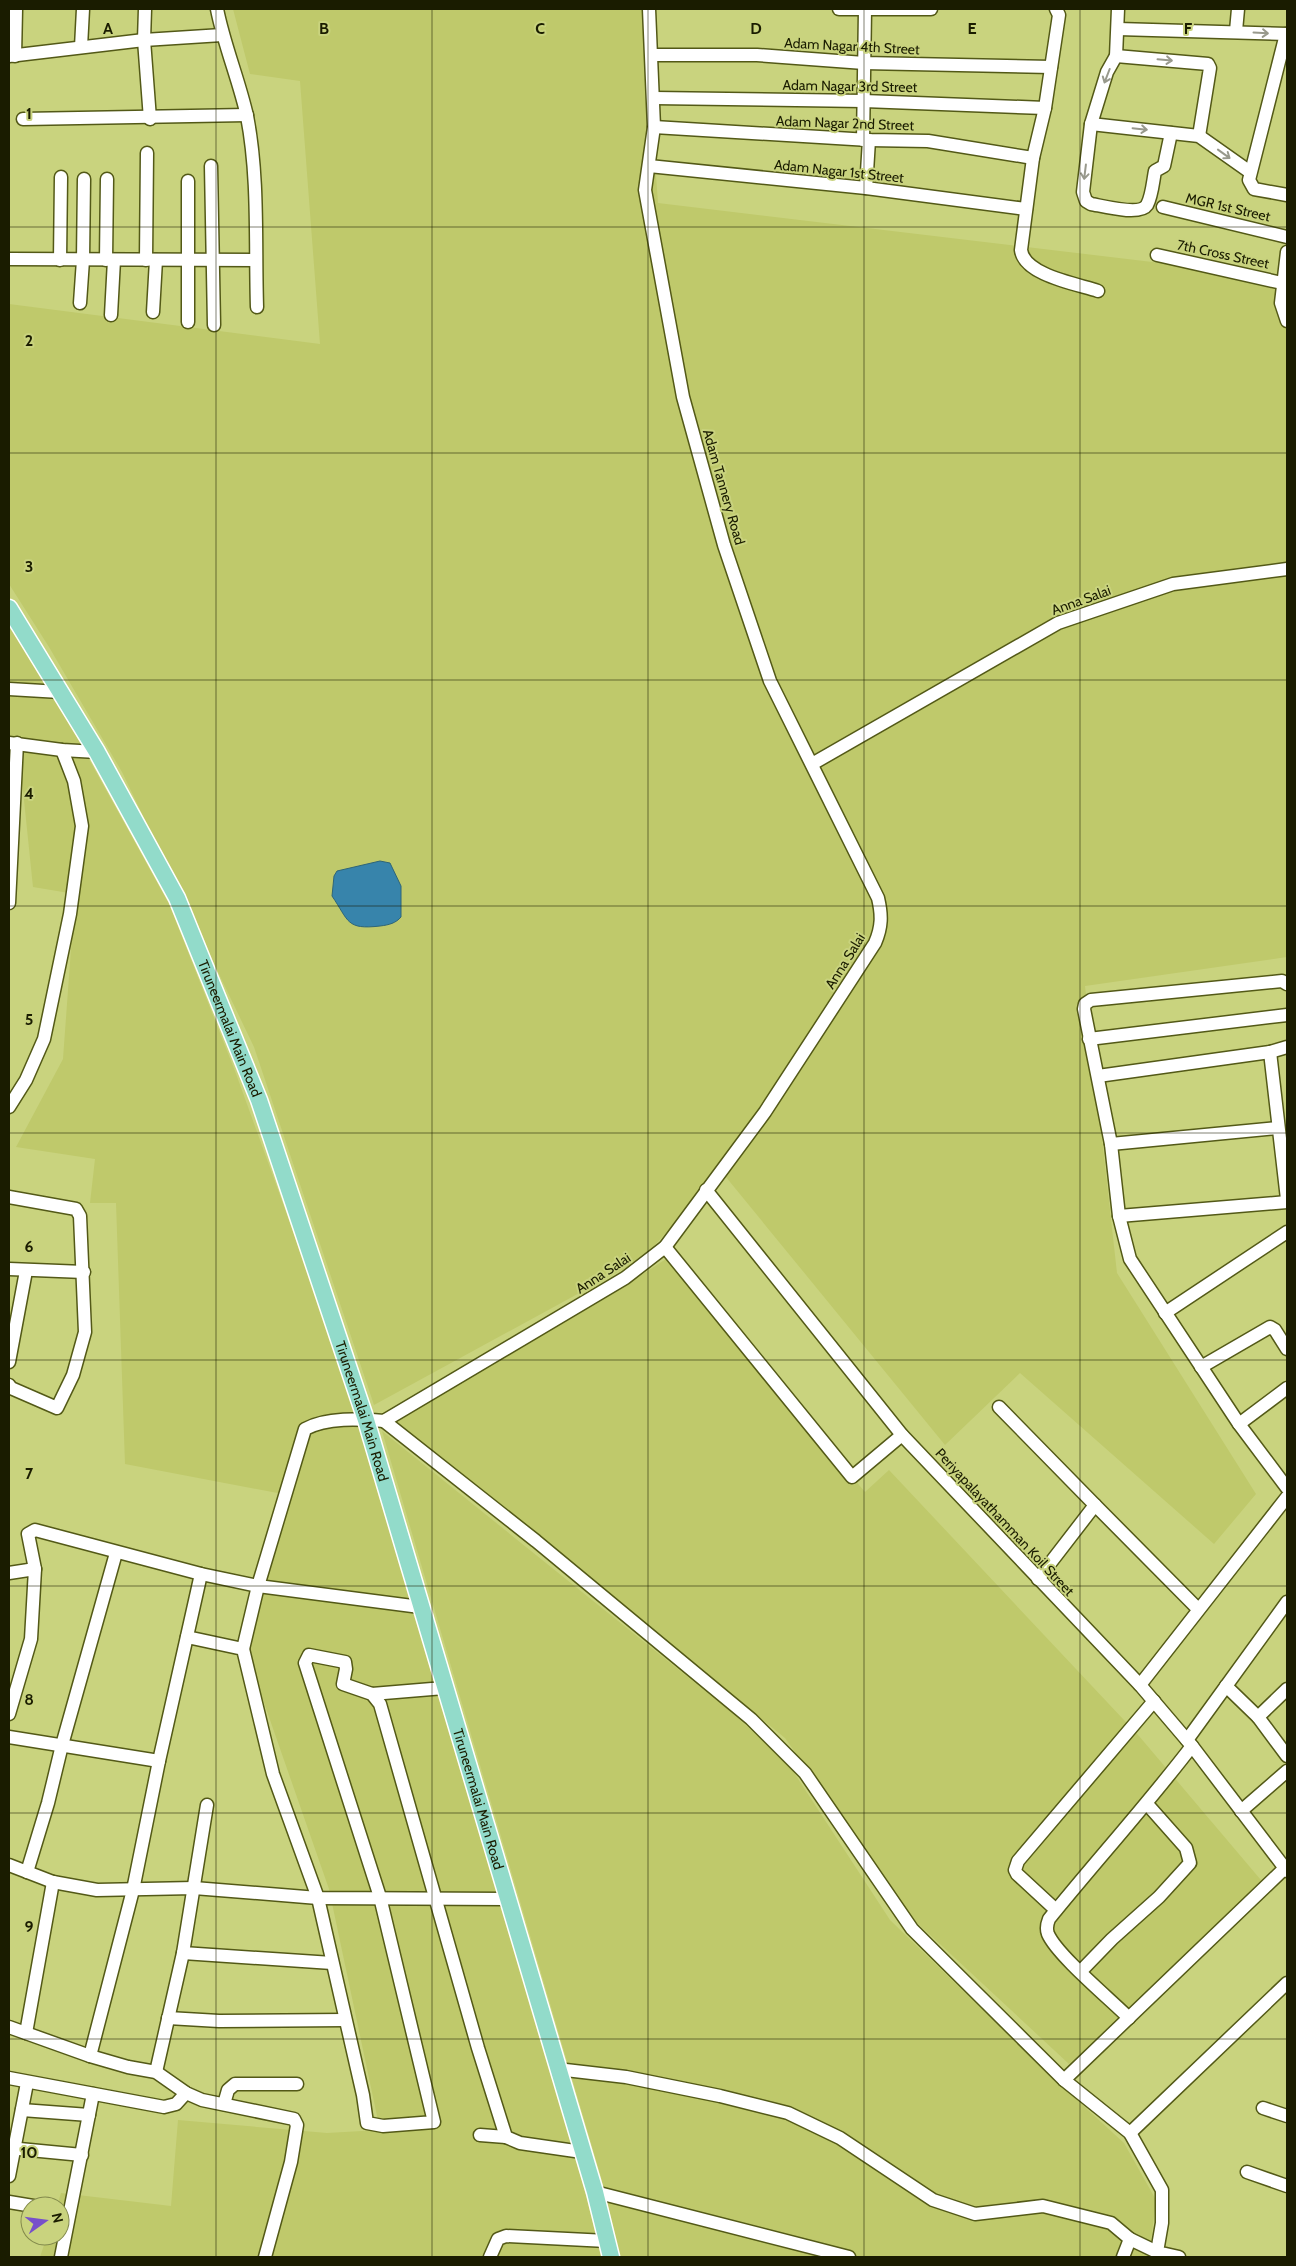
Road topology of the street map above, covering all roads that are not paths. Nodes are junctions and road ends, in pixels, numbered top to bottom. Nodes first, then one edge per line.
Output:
1 (16, 9) edge
2 (83, 9) edge
3 (145, 9) edge
4 (217, 9) edge
5 (649, 9) edge
6 (839, 9) edge
7 (931, 9) edge
8 (1056, 9) edge
9 (1118, 9) edge
10 (1238, 9) edge
11 (865, 10) edge
12 (1118, 29) junction
13 (1236, 31) junction
14 (1286, 34) edge
15 (222, 35) junction
16 (144, 40) junction
17 (81, 47) junction
18 (653, 55) junction
19 (12, 56) edge
20 (1116, 56) junction
21 (864, 63) junction
22 (1050, 67) junction
23 (654, 98) junction
24 (864, 101) junction
25 (1045, 108) junction
26 (247, 115) junction
27 (23, 119) dead end
28 (150, 119) junction
29 (1091, 124) junction
30 (654, 127) junction
31 (1171, 132) junction
32 (1199, 136) junction
33 (866, 140) junction
34 (147, 153) dead end
35 (1033, 158) junction
36 (211, 166) dead end
37 (649, 166) junction
38 (1250, 172) junction
39 (61, 177) dead end
40 (84, 179) dead end
41 (107, 179) dead end
42 (188, 181) dead end
43 (866, 188) junction
44 (1287, 194) edge
45 (1163, 207) dead end
46 (1026, 209) junction
47 (1287, 237) edge
48 (1287, 252) edge
49 (1157, 255) dead end
50 (9, 259) edge
51 (189, 259) junction
52 (214, 259) junction
53 (60, 260) junction
54 (83, 260) junction
55 (110, 260) junction
56 (151, 260) junction
57 (255, 260) junction
58 (1282, 283) junction
59 (1098, 291) dead end
60 (80, 303) dead end
61 (1284, 304) edge
62 (257, 307) dead end
63 (153, 312) dead end
64 (111, 315) dead end
65 (1287, 321) edge
66 (188, 322) dead end
67 (214, 325) dead end
68 (1287, 569) edge
69 (9, 608) edge
70 (9, 689) edge
71 (60, 692) junction
72 (13, 743) edge
73 (62, 750) junction
74 (97, 752) junction
75 (812, 764) junction
76 (10, 877) edge
77 (9, 903) edge
78 (1287, 984) edge
79 (1287, 1015) edge
80 (1089, 1039) junction
81 (1287, 1047) edge
82 (1270, 1052) junction
83 (1098, 1076) junction
84 (9, 1107) edge
85 (1277, 1128) junction
86 (1111, 1144) junction
87 (706, 1190) junction
88 (9, 1197) edge
89 (1287, 1200) edge
90 (1119, 1216) junction
91 (1287, 1232) edge
92 (665, 1247) junction
93 (9, 1269) edge
94 (26, 1272) junction
95 (84, 1272) junction
96 (1165, 1314) junction
97 (1287, 1349) edge
98 (9, 1362) edge
99 (1201, 1367) junction
100 (9, 1385) edge
101 (1287, 1388) edge
102 (999, 1407) dead end
103 (366, 1420) junction
104 (384, 1421) junction
105 (1239, 1424) junction
106 (902, 1435) junction
107 (1287, 1488) edge
108 (1287, 1497) edge
109 (1094, 1505) junction
110 (116, 1552) junction
111 (35, 1569) junction
112 (9, 1573) edge
113 (201, 1574) junction
114 (1038, 1579) junction
115 (258, 1586) junction
116 (1287, 1602) edge
117 (420, 1607) junction
118 (1198, 1609) junction
119 (187, 1637) junction
120 (243, 1649) junction
121 (1140, 1685) junction
122 (1226, 1686) junction
123 (444, 1688) junction
124 (1287, 1689) edge
125 (372, 1694) junction
126 (1154, 1701) junction
127 (9, 1714) edge
128 (1258, 1718) junction
129 (9, 1736) edge
130 (1189, 1743) junction
131 (62, 1745) junction
132 (1287, 1756) edge
133 (159, 1761) junction
134 (1287, 1771) edge
135 (1147, 1804) junction
136 (206, 1805) dead end
137 (1241, 1811) junction
138 (9, 1864) edge
139 (1286, 1868) edge
140 (27, 1872) junction
141 (52, 1882) junction
142 (194, 1888) junction
143 (133, 1890) junction
144 (380, 1897) junction
145 (318, 1898) junction
146 (435, 1898) junction
147 (506, 1899) junction
148 (1056, 1910) junction
149 (183, 1953) junction
150 (332, 1962) junction
151 (1081, 1971) junction
152 (1287, 1983) edge
153 (168, 2018) junction
154 (1129, 2018) junction
155 (345, 2020) junction
156 (9, 2027) edge
157 (26, 2033) junction
158 (90, 2056) junction
159 (557, 2069) junction
160 (156, 2072) junction
161 (9, 2078) edge
162 (1064, 2080) junction
163 (27, 2083) junction
164 (296, 2084) dead end
165 (186, 2093) junction
166 (93, 2094) junction
167 (224, 2104) junction
168 (1262, 2108) dead end
169 (22, 2110) junction
170 (89, 2114) junction
171 (1287, 2116) edge
172 (1130, 2133) junction
173 (480, 2135) dead end
174 (506, 2137) junction
175 (11, 2148) edge
176 (582, 2152) junction
177 (82, 2155) junction
178 (1247, 2172) dead end
179 (9, 2176) edge
180 (1287, 2186) edge
181 (594, 2192) junction
182 (70, 2196) edge
183 (1130, 2239) junction
184 (607, 2241) junction
185 (1157, 2252) junction
186 (832, 2256) edge
187 (265, 2257) edge
188 (490, 2257) edge
189 (611, 2257) edge
190 (849, 2257) edge
191 (1123, 2257) edge
192 (1179, 2257) edge

1 - 19 street
2 - 17 street
3 - 16 street
4 - 15 street
5 - 18 street, Adam Tannery Road
6 - 11 street
7 - 11 street
8 - 22 street
9 - 12 street
10 - 13 street
11 - 21 street
12 - 13 street
12 - 20 street
13 -> 14 street
14 - 38 street
15 - 16 street
15 - 26 street
16 - 17 street
16 - 28 street
17 - 19 street
18 - 21 street, Adam Nagar 4th Street
18 - 23 street, Adam Tannery Road
20 -> 29 street
20 -> 32 street
21 - 22 street, Adam Nagar 4th Street
21 - 24 street
22 - 25 street
23 - 24 street, Adam Nagar 3rd Street
23 - 30 street, Adam Tannery Road
24 - 25 street, Adam Nagar 3rd Street
24 - 33 street
25 - 35 street
26 - 28 street
26 - 57 street
27 - 28 street
29 -> 31 street
29 -> 31 street
30 - 33 street, Adam Nagar 2nd Street
30 - 37 street, Adam Tannery Road
31 - 32 street
32 -> 38 street
33 - 35 street, Adam Nagar 2nd Street
33 - 43 street
34 - 56 street
35 - 46 street
36 - 52 street
37 - 43 street, Adam Nagar 1st Street
37 - 75 street, Adam Tannery Road
38 - 44 street
39 - 53 street
40 - 54 street
41 - 55 street
42 - 51 street
43 - 46 street, Adam Nagar 1st Street
45 - 47 street, MGR 1st Street
46 - 59 street
48 - 58 street
49 - 58 street, 7th Cross Street
50 - 53 street
51 - 52 street
51 - 56 street
51 - 66 street
52 - 57 street
52 - 67 street
53 - 54 street
54 - 55 street
54 - 60 street
55 - 56 street
55 - 64 street
56 - 63 street
57 - 62 street
58 - 61 street
61 - 65 street
68 - 75 street, Anna Salai
69 - 71 main road, Tiruneermalai Main Road
70 - 71 street
71 - 74 main road, Tiruneermalai Main Road
72 - 73 street
72 - 76 street
73 - 74 street
73 - 84 street
74 - 103 main road, Tiruneermalai Main Road
75 - 87 street, Anna Salai
76 - 77 street
78 - 80 street
79 - 80 street
80 - 83 street
81 - 82 street
82 - 83 street
82 - 85 street
83 - 86 street
85 - 86 street
85 - 89 street
86 - 90 street
87 - 92 street, Anna Salai
87 - 106 street, Periyapalayathamman Koil Street
88 - 95 street
89 - 90 street
90 - 96 street
91 - 96 street
92 - 104 street, Anna Salai
92 - 106 street
93 - 94 street
94 - 95 street
94 - 98 street
95 - 100 street
96 - 99 street
97 - 99 street
99 - 105 street
101 - 105 street
102 - 109 street
103 - 104 street
103 - 115 street
103 - 117 main road, Tiruneermalai Main Road
104 - 162 street
105 - 107 street
106 - 114 street, Periyapalayathamman Koil Street
108 - 118 street
109 - 114 street
109 - 118 street
110 - 111 street
110 - 113 street
110 - 131 street
111 - 112 street
111 - 127 street
113 - 115 street
113 - 119 street
114 - 121 street, Periyapalayathamman Koil Street
115 - 117 street
115 - 120 street
116 - 122 street
117 - 123 main road, Tiruneermalai Main Road
118 - 121 street
119 - 120 street
119 - 133 street
120 - 145 street
121 - 126 street, Periyapalayathamman Koil Street
122 - 128 street
122 - 130 street
123 - 125 street
123 - 147 main road, Tiruneermalai Main Road
124 - 128 street
125 - 144 street
125 - 146 street
126 - 130 street, Periyapalayathamman Koil Street
126 - 148 street
128 - 132 street
129 - 131 street
130 - 135 street
130 - 137 street, Periyapalayathamman Koil Street
131 - 133 street
131 - 140 street
133 - 143 street
134 - 137 street
135 - 148 street
135 - 151 street
136 - 142 street
137 - 139 street, Periyapalayathamman Koil Street
138 - 140 street
139 - 154 street
140 - 141 street
141 - 143 street
141 - 157 street
142 - 143 street
142 - 145 street
142 - 149 street
143 - 158 street
144 - 145 street
144 - 146 street
144 - 155 street
145 - 150 street
146 - 147 street
146 - 174 street
147 - 159 main road, Tiruneermalai Main Road
148 - 151 street
149 - 150 street
149 - 153 street
150 - 155 street
151 - 154 street
152 - 172 street
153 - 155 street
153 - 160 street
154 - 162 street
156 - 157 street
157 - 158 street
158 - 160 street
159 - 176 main road, Tiruneermalai Main Road
159 - 183 street
160 - 165 street
161 - 163 street
162 - 172 street
163 - 166 street
163 - 169 street
164 - 167 street
165 - 166 street
165 - 167 street
166 - 170 street
167 - 187 street
168 - 171 street
169 - 170 street
169 - 175 street
170 - 177 street
172 - 185 street
173 - 174 street
174 - 176 street
175 - 177 street
175 - 179 street
176 - 181 main road, Tiruneermalai Main Road
177 - 182 street
178 - 180 street
181 - 184 main road, Tiruneermalai Main Road
181 - 186 street
183 - 185 street
183 - 191 street
184 - 188 street
184 - 189 main road, Tiruneermalai Main Road
185 - 192 street
186 - 190 street

